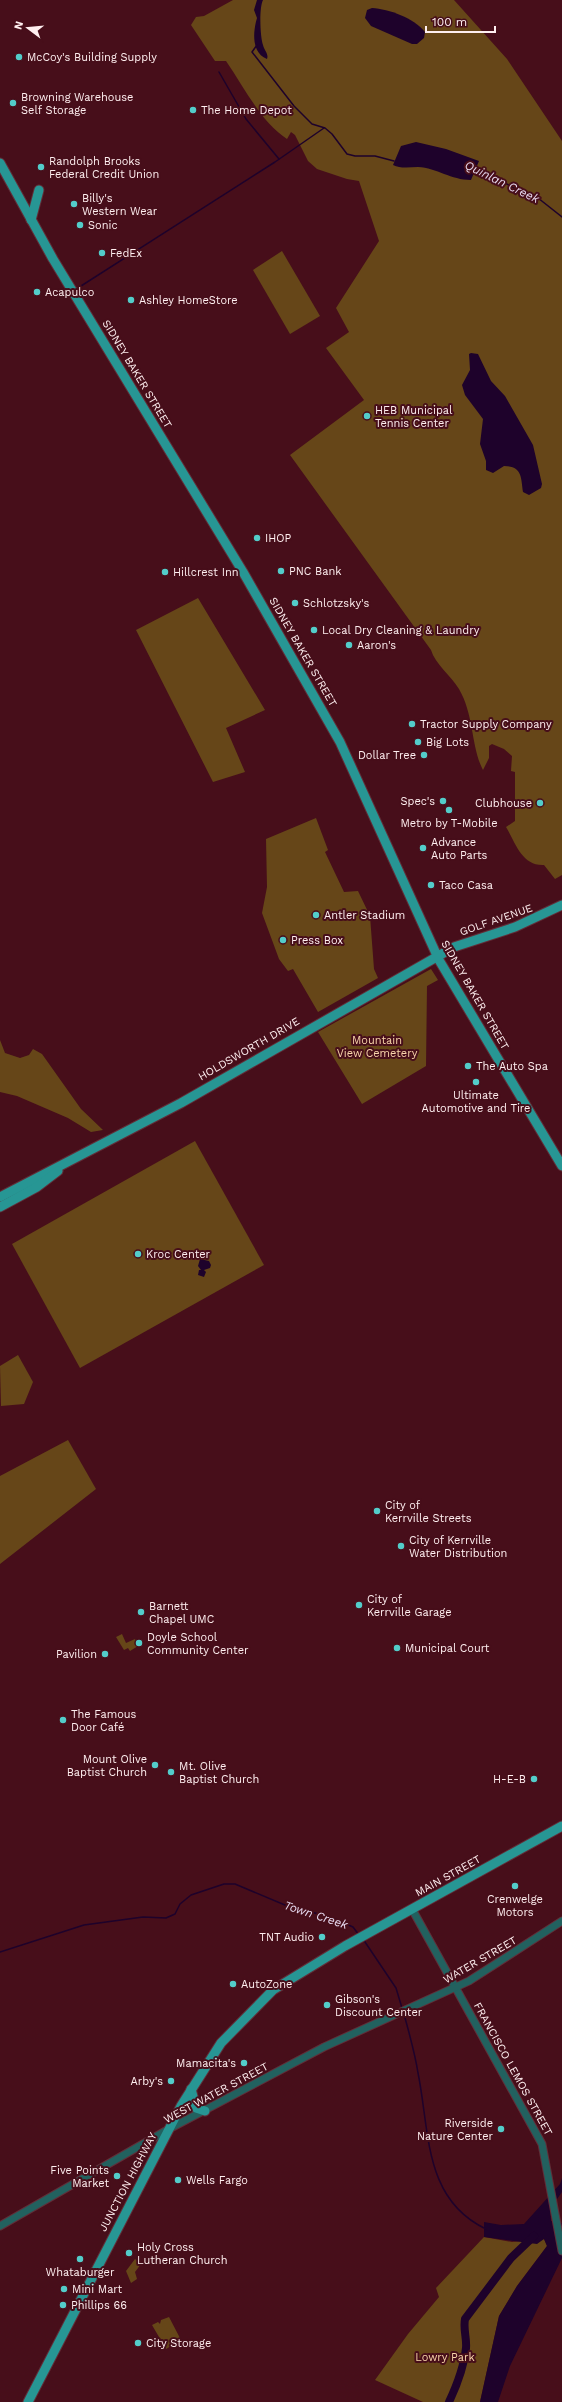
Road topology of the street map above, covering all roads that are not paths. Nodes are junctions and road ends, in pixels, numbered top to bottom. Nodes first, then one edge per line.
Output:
1 (0, 163) edge
2 (39, 190) dead end
3 (31, 220) junction
4 (562, 906) edge
5 (437, 956) junction
6 (73, 1161) junction
7 (562, 1166) edge
8 (0, 1197) edge
9 (0, 1207) edge
10 (562, 1826) edge
11 (412, 1909) junction
12 (562, 1921) edge
13 (456, 1988) junction
14 (273, 1990) joint
15 (383, 2021) joint
16 (191, 2089) junction
17 (205, 2111) junction
18 (169, 2129) junction
19 (0, 2226) edge
20 (562, 2251) edge
21 (28, 2402) edge

1 - 3 main road, SIDNEY BAKER STREET
2 - 3 main road
3 - 5 main road, SIDNEY BAKER STREET
4 - 5 main road, GOLF AVENUE
5 - 6 main road, HOLDSWORTH DRIVE
5 - 7 main road, SIDNEY BAKER STREET
6 - 8 main road, HOLDSWORTH DRIVE
6 - 9 main road, HOLDSWORTH DRIVE
10 - 11 main road, MAIN STREET
11 - 13 street, FRANCISCO LEMOS STREET
11 - 14 main road, MAIN STREET
12 - 13 street, WATER STREET
13 - 15 street, WATER STREET
13 - 20 street, FRANCISCO LEMOS STREET
14 - 16 main road, JUNCTION HIGHWAY
15 - 17 street, WEST WATER STREET
16 - 17 main road
16 - 18 main road, JUNCTION HIGHWAY
17 - 18 street, WEST WATER STREET
18 - 19 street, WEST WATER STREET
18 - 21 main road, JUNCTION HIGHWAY

